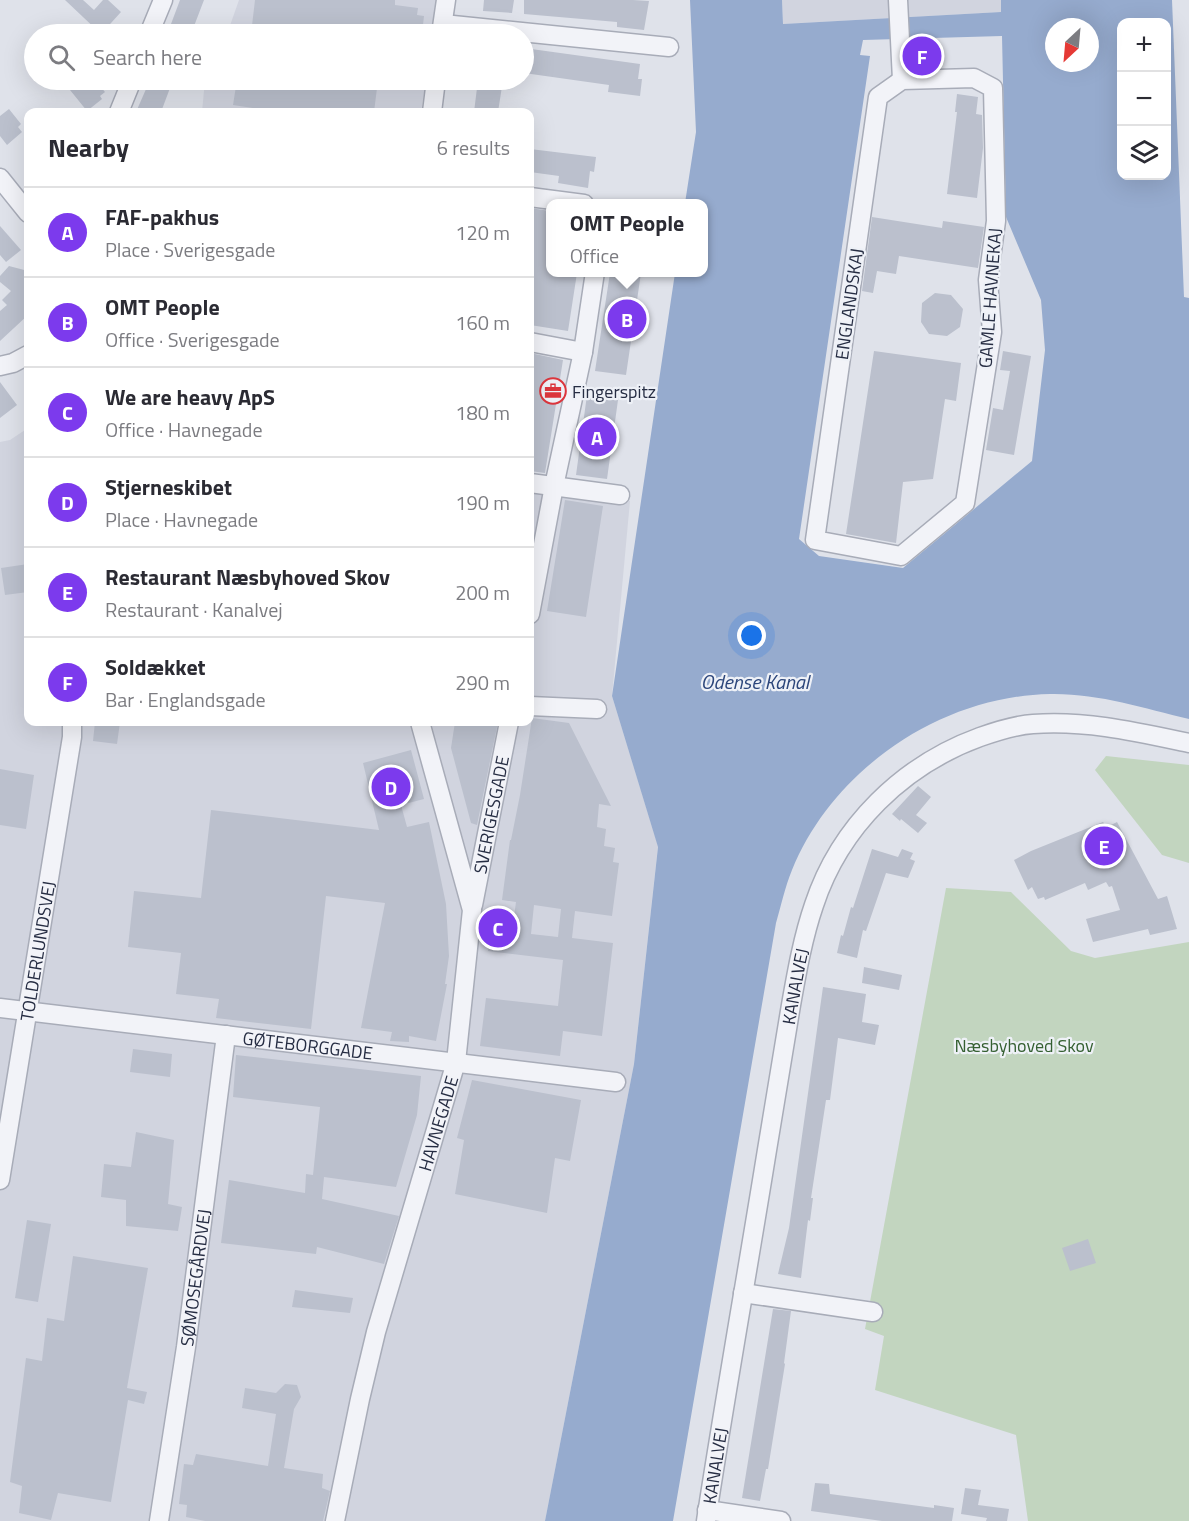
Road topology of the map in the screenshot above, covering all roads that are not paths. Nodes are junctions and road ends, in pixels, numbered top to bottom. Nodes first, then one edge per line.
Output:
1 (163, 0) edge
2 (446, 0) edge
3 (899, 8) edge
4 (153, 24) edge
5 (443, 24) edge
6 (534, 36) edge
7 (669, 47) dead end
8 (902, 80) junction
9 (128, 90) edge
10 (435, 90) edge
11 (122, 108) edge
12 (432, 108) edge
13 (0, 178) edge
14 (534, 197) edge
15 (550, 199) edge
16 (24, 208) edge
17 (594, 277) edge
18 (534, 343) edge
19 (584, 352) junction
20 (24, 357) edge
21 (0, 366) edge
22 (534, 484) edge
23 (554, 486) junction
24 (620, 495) dead end
25 (815, 540) joint
26 (534, 593) edge
27 (534, 706) edge
28 (597, 709) dead end
29 (72, 726) edge
30 (421, 726) edge
31 (507, 726) edge
32 (1189, 743) edge
33 (472, 910) junction
34 (0, 1008) edge
35 (27, 1012) junction
36 (226, 1035) junction
37 (456, 1062) junction
38 (616, 1082) dead end
39 (0, 1180) edge
40 (744, 1293) junction
41 (873, 1312) dead end
42 (706, 1516) edge
43 (159, 1521) edge
44 (335, 1521) edge
45 (781, 1521) edge

1 - 4 street
2 - 5 street
3 - 8 street
6 - 7 street
8 - 25 street, ENGLANDSKAJ
8 - 25 street, GAMLE HAVNEKAJ
9 - 11 street
10 - 12 street
13 - 16 street
14 - 15 street
17 - 19 street
18 - 19 street
19 - 23 street
20 - 21 street
22 - 23 street
23 - 24 street
23 - 26 street
27 - 28 street
29 - 35 street, TOLDERLUNDSVEJ
30 - 33 street, HAVNEGADE
31 - 33 street, SVERIGESGADE
32 - 40 street, KANALVEJ
33 - 37 street, HAVNEGADE
34 - 35 street, GØTEBORGGADE
35 - 36 street, GØTEBORGGADE
35 - 39 street, TOLDERLUNDSVEJ
36 - 37 street, GØTEBORGGADE
36 - 43 street, SØMOSEGÅRDVEJ
37 - 38 street, GØTEBORGGADE
37 - 44 street, HAVNEGADE
40 - 41 street
40 - 42 street, KANALVEJ
42 - 45 street

